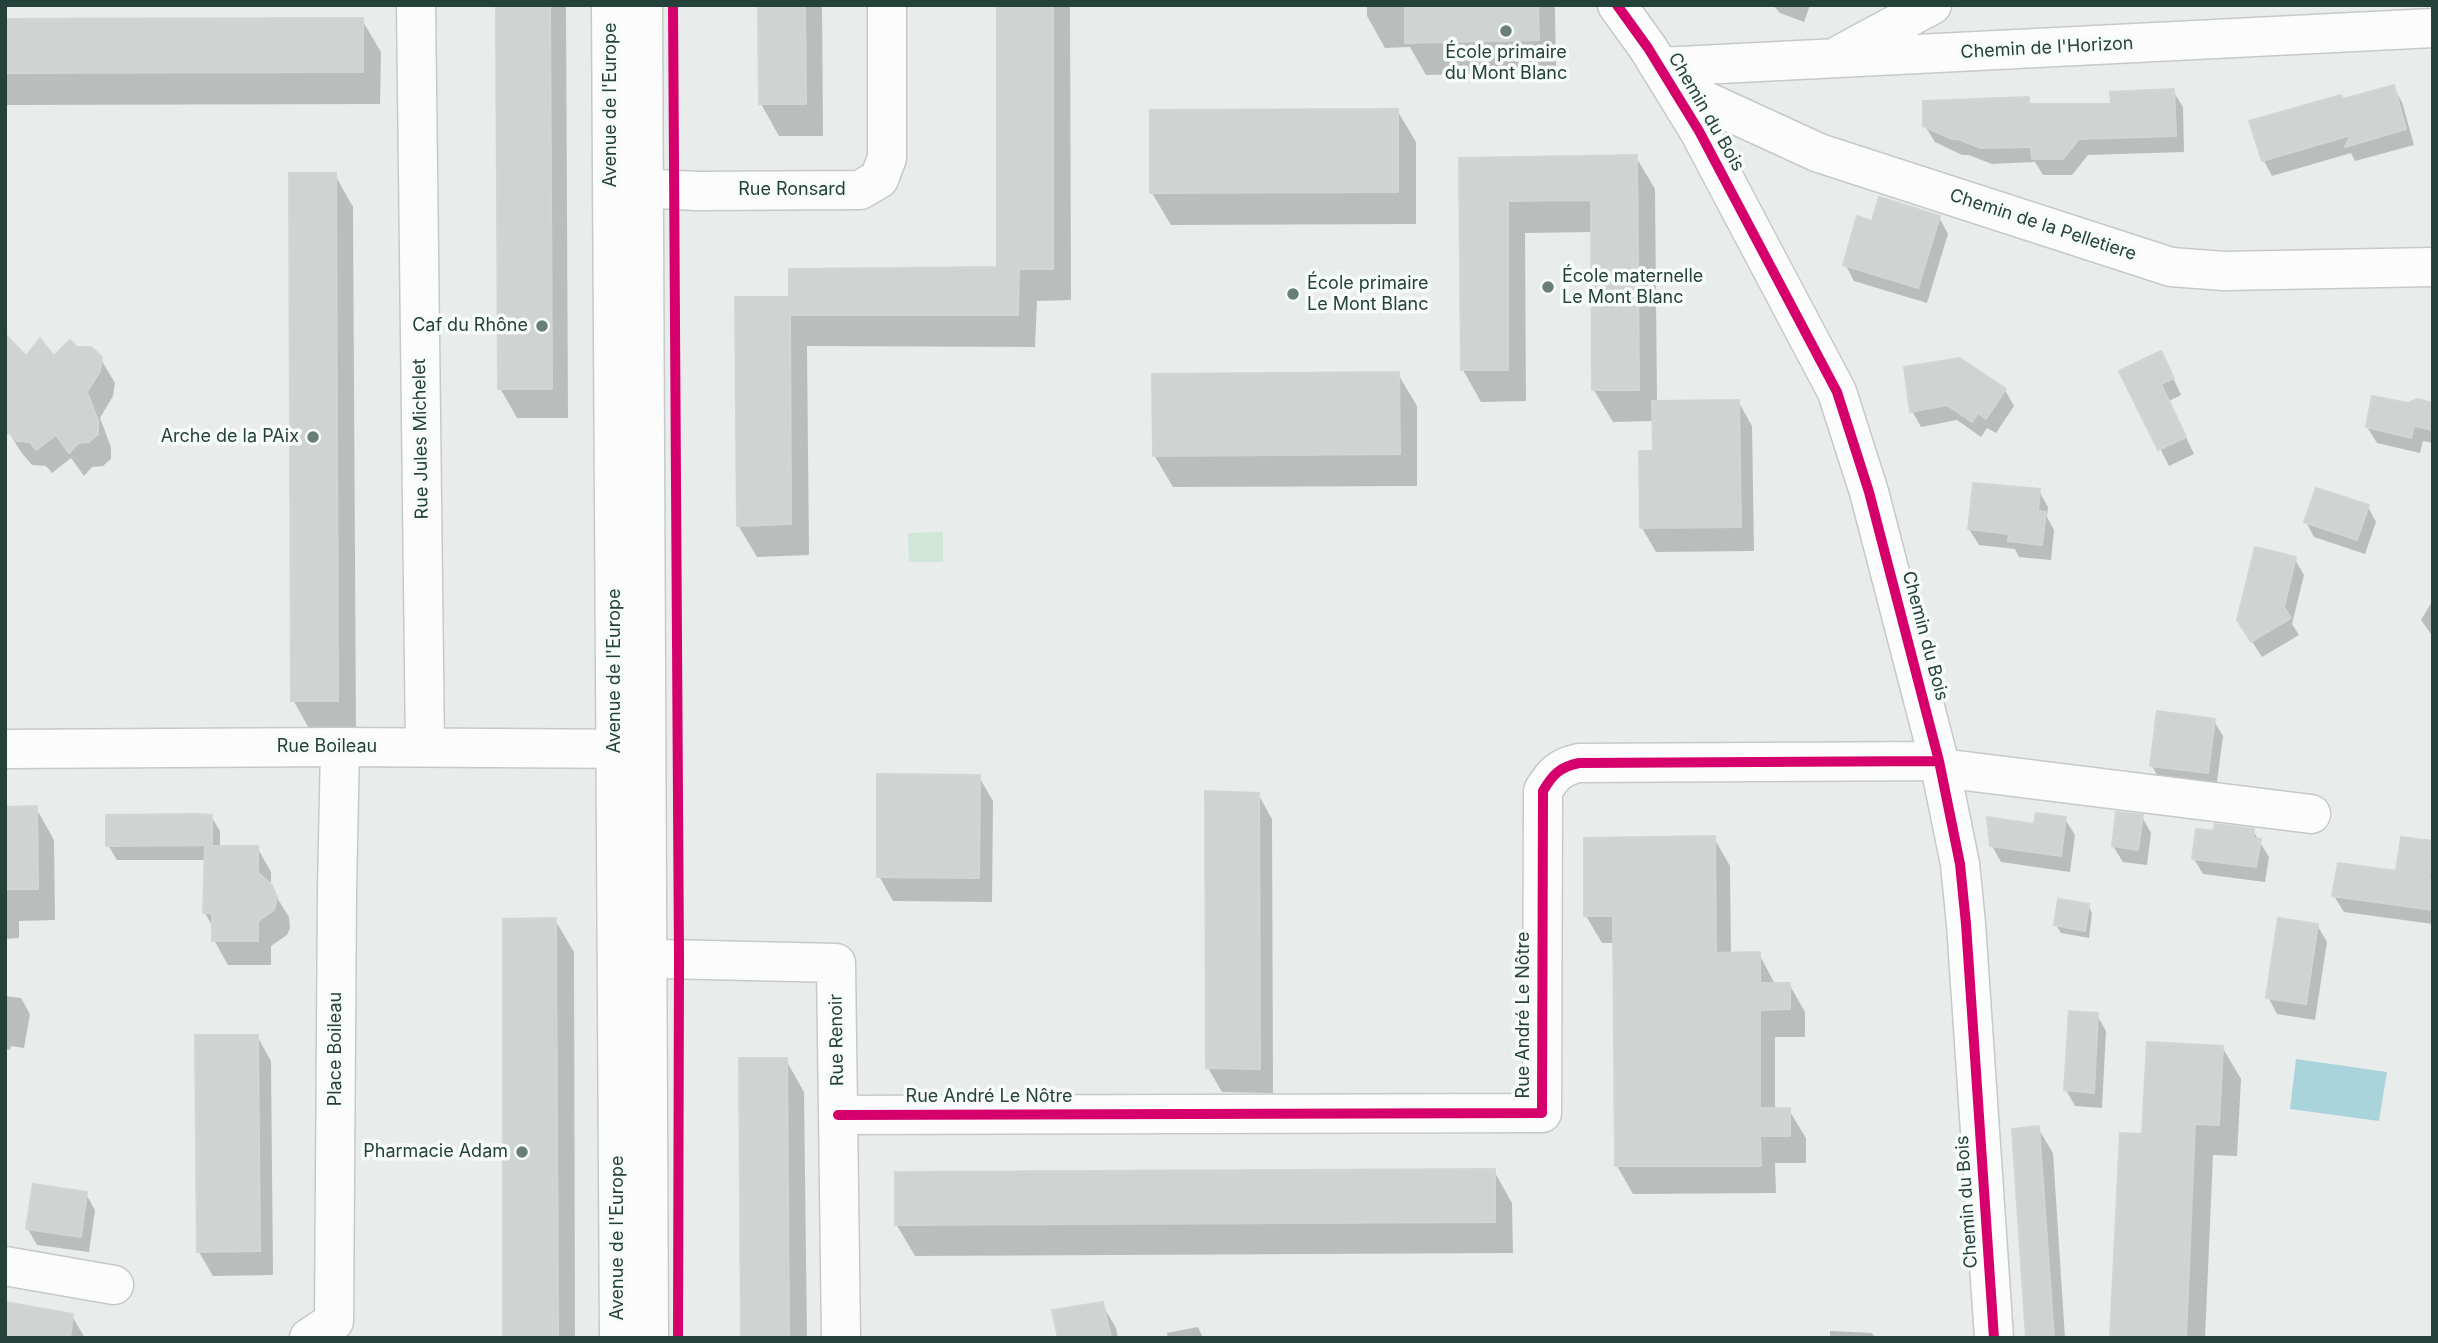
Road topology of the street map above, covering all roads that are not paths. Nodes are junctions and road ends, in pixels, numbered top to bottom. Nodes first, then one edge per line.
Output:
1 (416, 5) edge
2 (611, 5) edge
3 (643, 5) edge
4 (887, 5) edge
5 (1617, 5) edge
6 (1932, 5) edge
7 (2433, 28) edge
8 (1833, 58) junction
9 (1667, 77) junction
10 (628, 187) junction
11 (2433, 267) edge
12 (340, 747) junction
13 (425, 747) junction
14 (5, 749) edge
15 (632, 749) junction
16 (1940, 765) junction
17 (2311, 814) dead end
18 (633, 958) junction
19 (838, 1115) junction
20 (5, 1266) edge
21 (114, 1285) dead end
22 (850, 1337) edge
23 (309, 1338) edge
24 (619, 1338) edge
25 (649, 1338) edge
26 (1994, 1338) edge

1 - 13 street, Rue Jules Michelet
2 - 10 street, Avenue de l'Europe
3 - 10 street, Avenue de l'Europe
4 - 10 street, Rue Ronsard
5 - 9 street, Chemin du Bois
6 - 8 street
7 - 8 street, Chemin de l'Horizon
8 - 9 street, Chemin de l'Horizon
9 - 11 street, Chemin de la Pelletiere
9 - 16 street, Chemin du Bois
10 - 15 street, Avenue de l'Europe
12 - 13 street, Rue Boileau
12 - 14 street, Rue Boileau
12 - 23 street, Place Boileau
13 - 15 street, Rue Boileau
15 - 18 street, Avenue de l'Europe
16 - 17 street
16 - 19 street, Rue André Le Nôtre
16 - 26 street, Chemin du Bois
18 - 19 street, Rue Renoir
18 - 24 street, Avenue de l'Europe
18 - 25 street, Avenue de l'Europe
19 - 22 street, Rue Renoir
20 - 21 street

